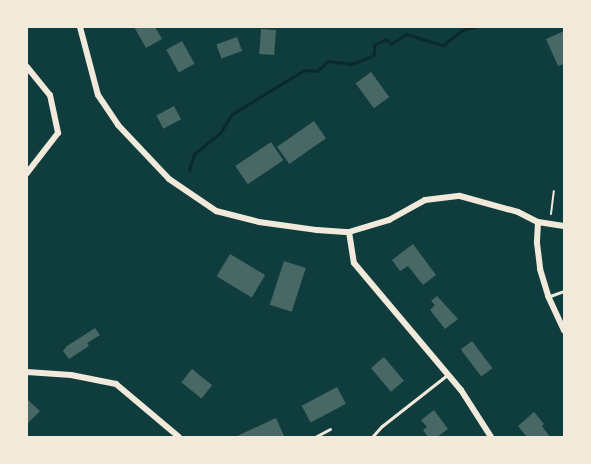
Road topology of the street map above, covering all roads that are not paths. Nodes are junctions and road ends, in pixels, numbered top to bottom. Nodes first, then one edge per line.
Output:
1 (80, 27) edge
2 (27, 67) edge
3 (27, 173) edge
4 (538, 222) junction
5 (564, 226) edge
6 (349, 232) junction
7 (564, 291) edge
8 (548, 296) junction
9 (564, 331) edge
10 (27, 372) edge
11 (448, 374) junction
12 (330, 429) dead end
13 (179, 437) edge
14 (315, 437) edge
15 (372, 437) edge
16 (491, 437) edge

1 - 6 street
2 - 3 street
4 - 5 street
4 - 6 street
4 - 8 street
6 - 11 street
7 - 8 lane
8 - 9 street
10 - 13 street
11 - 15 lane
11 - 16 street
12 - 14 lane

